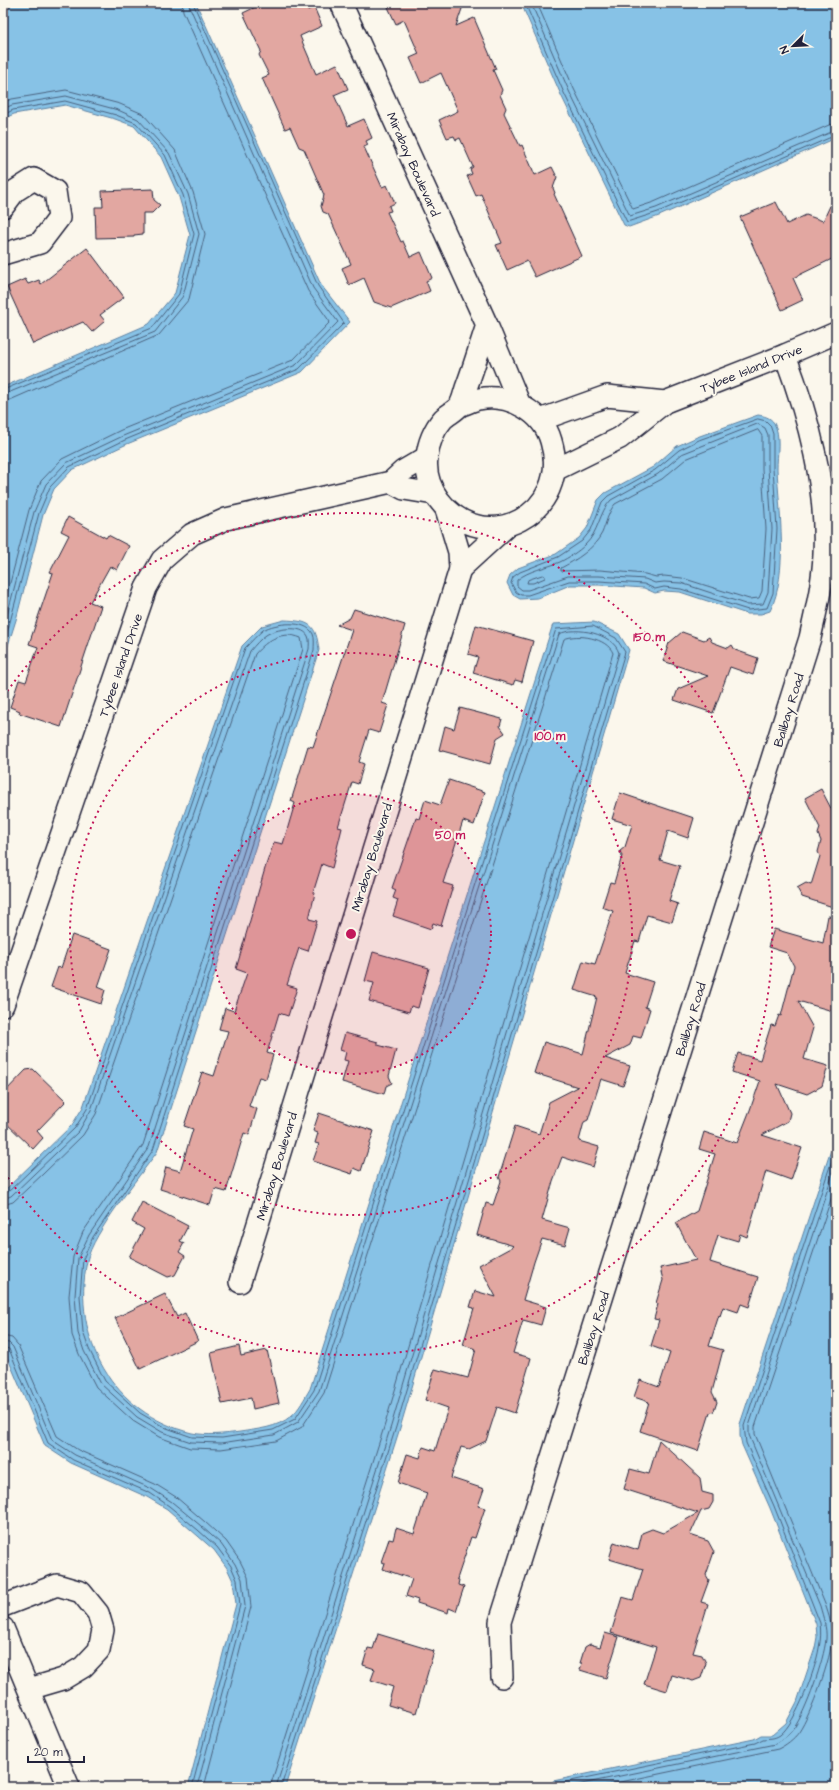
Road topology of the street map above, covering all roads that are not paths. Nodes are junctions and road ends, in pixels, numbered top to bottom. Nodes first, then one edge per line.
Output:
1 (341, 3) edge
2 (3, 207) edge
3 (3, 254) edge
4 (487, 325) junction
5 (836, 333) edge
6 (785, 355) junction
7 (612, 396) junction
8 (665, 402) junction
9 (520, 405) junction
10 (459, 406) junction
11 (540, 420) junction
12 (627, 433) junction
13 (427, 458) junction
14 (556, 470) junction
15 (391, 482) junction
16 (440, 501) junction
17 (508, 525) junction
18 (460, 569) junction
19 (3, 1005) edge
20 (240, 1282) dead end
21 (3, 1606) edge
22 (3, 1628) edge
23 (502, 1677) dead end
24 (29, 1689) junction
25 (70, 1787) edge

1 - 4 street, Mirabay Boulevard
2 - 3 street
4 - 9 street, Mirabay Boulevard
4 - 10 street
5 - 6 street, Tybee Island Drive
6 - 8 street, Tybee Island Drive
6 - 23 street, Balibay Road
7 - 8 street, Tybee Island Drive
7 - 11 street, Tybee Island Drive
7 - 12 street
8 - 12 street, Tybee Island Drive
9 - 10 street, Mirabay Boulevard
9 - 11 street, Mirabay Boulevard
10 - 13 street, Mirabay Boulevard
11 - 14 street, Mirabay Boulevard
12 - 14 street, Tybee Island Drive
13 - 15 street, Tybee Island Drive
13 - 16 street, Mirabay Boulevard
14 - 17 street, Mirabay Boulevard
15 - 16 street
15 - 19 street, Tybee Island Drive
16 - 17 street, Mirabay Boulevard
16 - 18 street, Mirabay Boulevard
17 - 18 street, Mirabay Boulevard
18 - 20 street, Mirabay Boulevard
21 - 24 street
22 - 24 street
24 - 25 street

